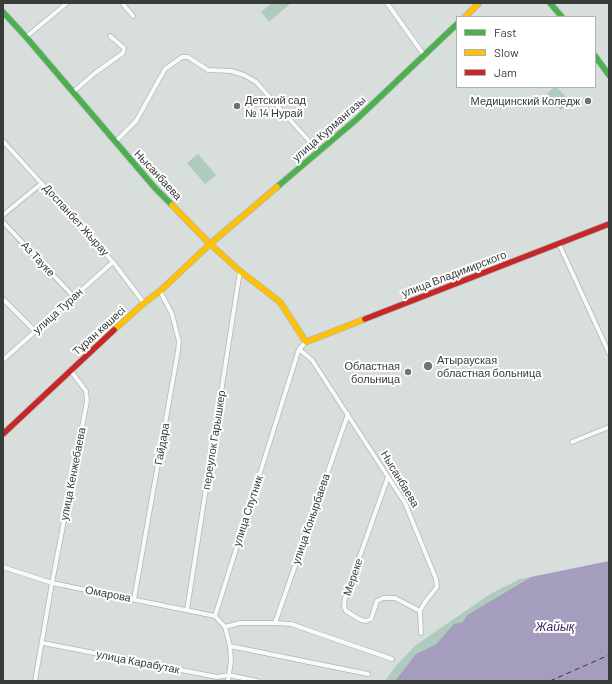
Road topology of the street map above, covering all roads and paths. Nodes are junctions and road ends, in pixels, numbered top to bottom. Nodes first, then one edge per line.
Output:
1 (67, 3) edge
2 (122, 3) edge
3 (387, 3) edge
4 (479, 3) edge
5 (550, 3) edge
6 (3, 12) edge
7 (133, 16) dead end
8 (465, 16) edge
9 (561, 16) edge
10 (456, 25) edge
11 (110, 36) dead end
12 (26, 37) junction
13 (424, 55) junction
14 (596, 57) edge
15 (609, 75) edge
16 (73, 92) junction
17 (3, 141) edge
18 (115, 142) junction
19 (319, 152) junction
20 (42, 183) junction
21 (3, 215) edge
22 (3, 222) edge
23 (609, 224) edge
24 (210, 244) junction
25 (559, 244) junction
26 (113, 262) junction
27 (240, 271) junction
28 (160, 290) junction
29 (74, 297) junction
30 (3, 299) edge
31 (144, 303) junction
32 (35, 331) junction
33 (306, 342) junction
34 (299, 349) junction
35 (609, 354) edge
36 (3, 360) edge
37 (70, 370) junction
38 (348, 414) junction
39 (609, 427) edge
40 (3, 434) edge
41 (572, 442) dead end
42 (388, 477) junction
43 (3, 567) edge
44 (52, 583) junction
45 (134, 599) junction
46 (187, 610) junction
47 (420, 611) junction
48 (215, 616) junction
49 (275, 623) junction
50 (225, 627) junction
51 (421, 633) dead end
52 (43, 643) junction
53 (230, 646) junction
54 (392, 659) dead end
55 (368, 674) dead end
56 (229, 675) junction
57 (35, 681) edge
58 (228, 681) edge
59 (257, 681) edge

1 - 12 street
2 - 7 street
3 - 13 street
4 - 8 street
5 - 9 street
6 - 12 street, Нысанбаева
10 - 13 street, улица Курмангазы
11 - 16 street
12 - 16 street, Нысанбаева
13 - 19 street, улица Курмангазы
14 - 15 street
16 - 18 street, Нысанбаева
17 - 20 street, Доспанбет Жырау
18 - 19 street
18 - 24 street, Нысанбаева
19 - 24 street, улица Курмангазы
20 - 21 street
20 - 26 street, Доспанбет Жырау
22 - 29 street, Аз Тауке
23 - 25 street, улица Владимирского
24 - 27 street, Нысанбаева
24 - 28 street, Тұран көшесі
25 - 33 street, улица Владимирского
25 - 35 street
26 - 29 street, улица Туран
26 - 31 street, Доспанбет Жырау
27 - 33 street, Нысанбаева
27 - 46 street, переулок Гарышкер
28 - 31 street, Тұран көшесі
28 - 45 street, Гайдара
29 - 32 street, улица Туран
30 - 32 street
31 - 37 street, Тұран көшесі
32 - 36 street, улица Туран
33 - 34 street, улица Спутник
34 - 38 street, Нысанбаева
34 - 48 street, улица Спутник
37 - 40 street, Тұран көшесі
37 - 44 street, улица Кенжебаева
38 - 42 street, Нысанбаева
38 - 49 street, улица Конырбаева
39 - 41 street
42 - 47 street, Нысанбаева
42 - 47 street, Мереке
43 - 44 street, Омарова
44 - 45 street, Омарова
44 - 52 street, улица Кенжебаева
45 - 46 street, Омарова
46 - 48 street, Омарова
47 - 51 street
48 - 50 street
49 - 50 street
49 - 54 street
50 - 53 street
52 - 56 street, улица Карабутак
52 - 57 street, улица Кенжебаева
53 - 55 street
53 - 56 street
56 - 58 street
56 - 59 street, улица Карабутак

